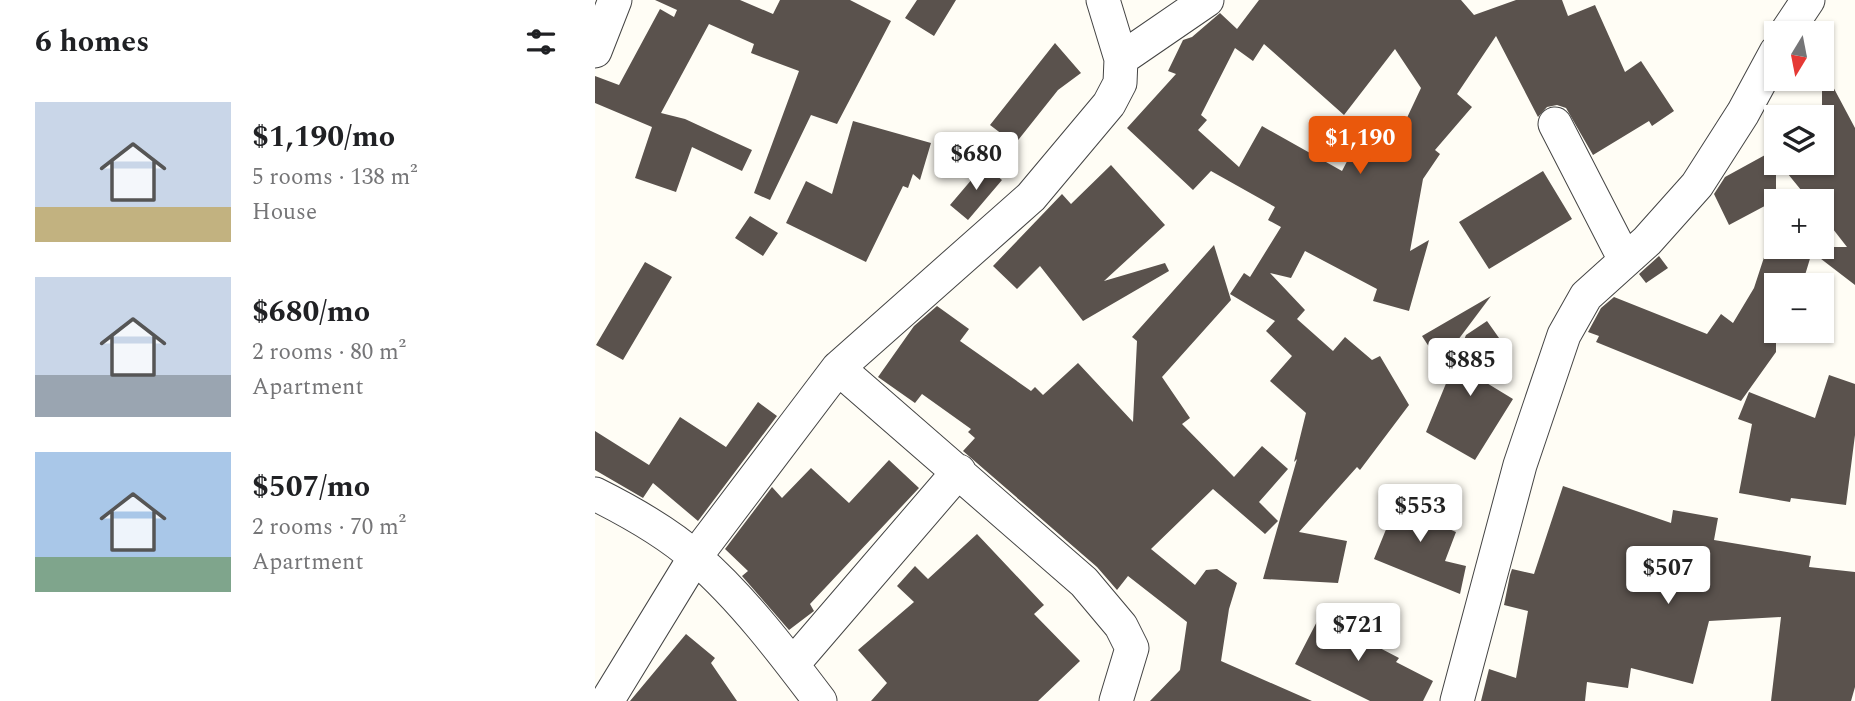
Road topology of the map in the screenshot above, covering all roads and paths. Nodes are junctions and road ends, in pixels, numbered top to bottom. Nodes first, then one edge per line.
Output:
1 (615, 0) edge
2 (1103, 0) edge
3 (1207, 0) edge
4 (1808, 0) edge
5 (1794, 21) edge
6 (595, 51) edge
7 (1121, 59) junction
8 (1764, 75) edge
9 (1555, 124) dead end
10 (1625, 260) junction
11 (838, 368) junction
12 (959, 471) junction
13 (595, 494) edge
14 (695, 557) junction
15 (793, 664) junction
16 (607, 701) edge
17 (820, 701) edge
18 (1116, 701) edge
19 (1457, 701) edge

1 - 6 street
2 - 7 street
3 - 7 street
4 - 5 street
7 - 11 street
8 - 10 street
9 - 10 street
10 - 19 street
11 - 12 street
11 - 14 street
12 - 15 street
12 - 18 street
13 - 14 street
14 - 15 street
14 - 16 street
15 - 17 street

